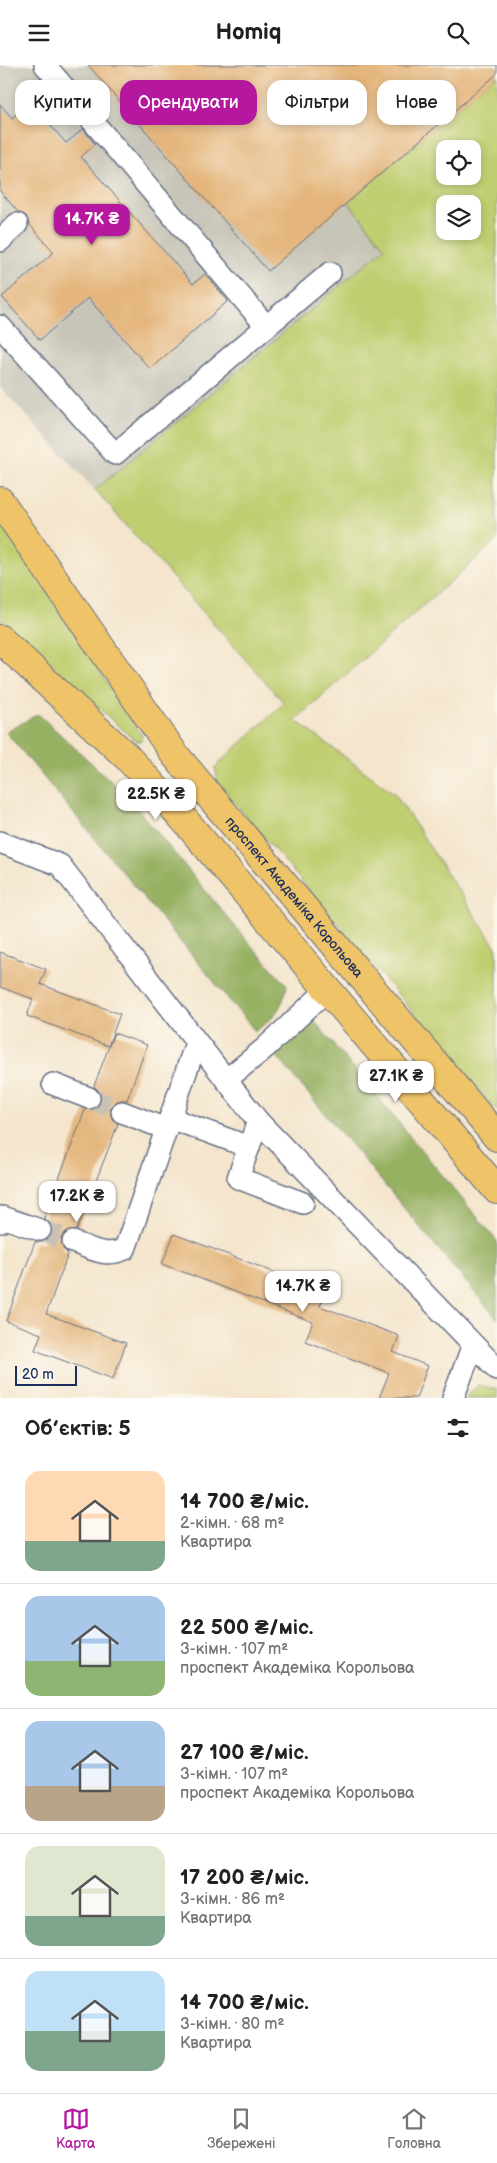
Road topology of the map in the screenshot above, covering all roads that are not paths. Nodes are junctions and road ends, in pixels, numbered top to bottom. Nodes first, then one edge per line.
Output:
1 (45, 65) edge
2 (18, 224) dead end
3 (0, 241) edge
4 (330, 273) dead end
5 (0, 326) edge
6 (266, 326) junction
7 (0, 501) edge
8 (0, 639) edge
9 (0, 842) edge
10 (328, 989) junction
11 (196, 1043) junction
12 (226, 1080) junction
13 (53, 1084) dead end
14 (89, 1099) tunnel mouth
15 (122, 1112) tunnel mouth
16 (258, 1121) junction
17 (168, 1123) junction
18 (497, 1137) edge
19 (250, 1147) junction
20 (497, 1190) edge
21 (303, 1203) dead end
22 (0, 1221) edge
23 (40, 1231) tunnel mouth
24 (73, 1242) tunnel mouth
25 (474, 1345) junction
26 (497, 1369) edge
27 (453, 1398) edge

1 - 6 lane
2 - 3 lane
4 - 6 lane
5 - 6 lane
7 - 18 main road, проспект Академіка Корольова
8 - 10 main road
9 - 11 lane
10 - 12 lane
10 - 20 main road
11 - 12 lane
11 - 17 lane
12 - 16 lane
13 - 14 lane
15 - 17 lane
16 - 19 lane
16 - 25 lane
17 - 19 lane
17 - 24 lane
19 - 21 lane
22 - 23 lane
25 - 26 lane
25 - 27 lane

